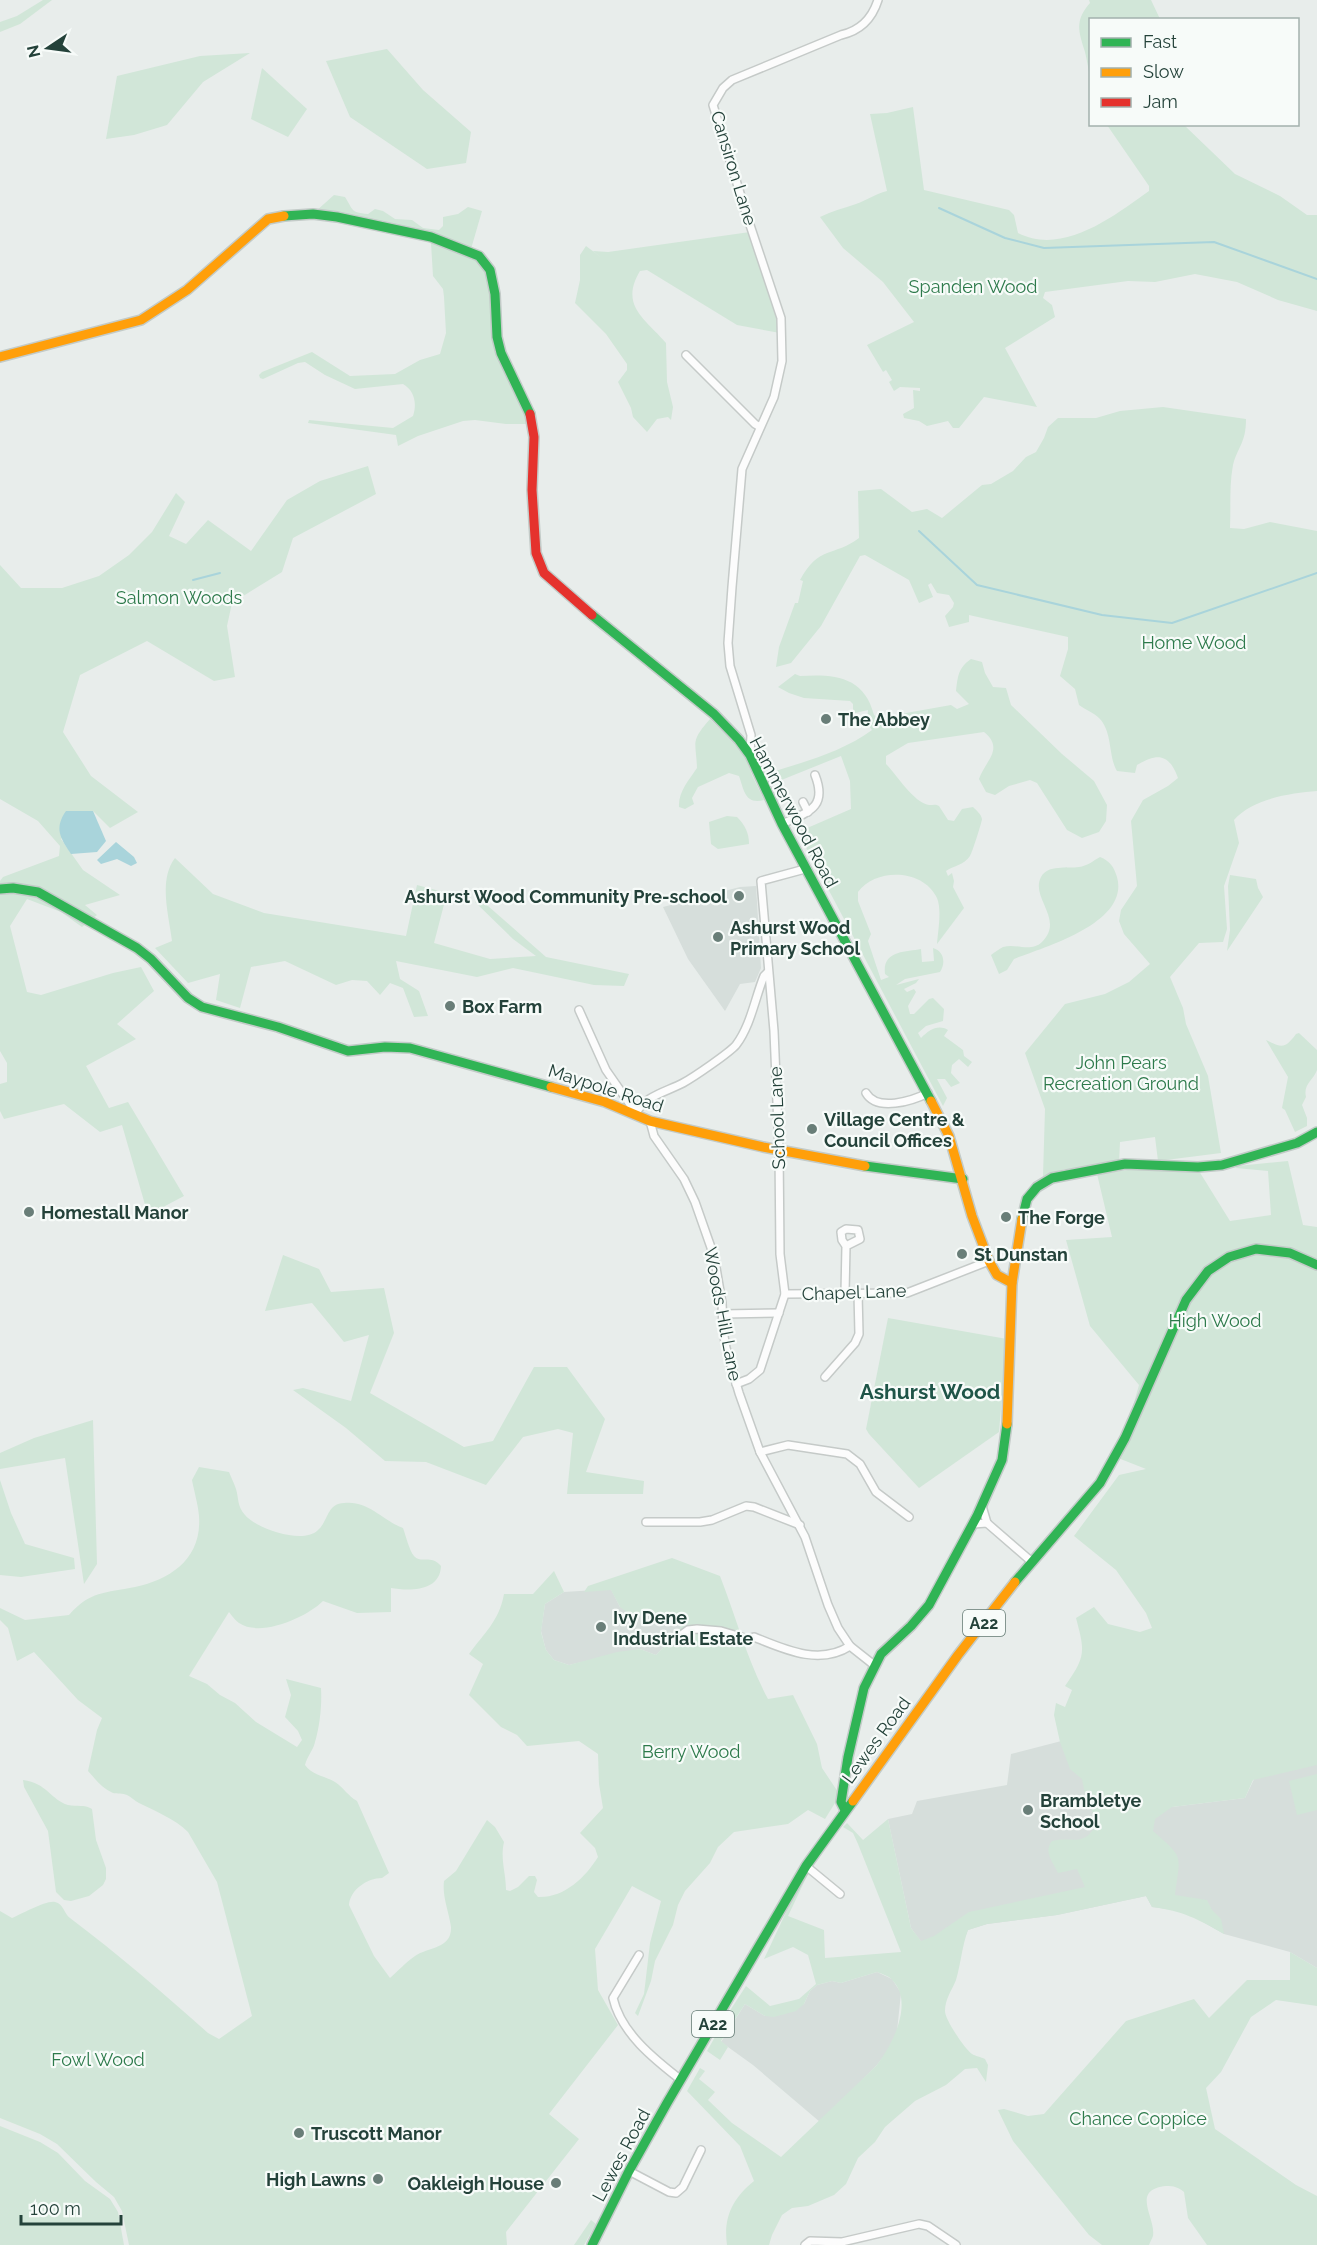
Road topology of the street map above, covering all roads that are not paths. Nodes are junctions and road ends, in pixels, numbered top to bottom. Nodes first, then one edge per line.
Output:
1 (878, 0) edge
2 (686, 355) dead end
3 (0, 357) edge
4 (760, 427) junction
5 (750, 755) junction
6 (815, 775) dead end
7 (803, 802) dead end
8 (808, 812) junction
9 (782, 824) junction
10 (805, 868) junction
11 (0, 890) edge
12 (768, 972) junction
13 (579, 1010) dead end
14 (866, 1093) dead end
15 (928, 1093) junction
16 (635, 1114) junction
17 (650, 1120) junction
18 (1317, 1132) edge
19 (779, 1150) junction
20 (963, 1179) junction
21 (846, 1246) dead end
22 (989, 1261) junction
23 (1317, 1265) edge
24 (1012, 1283) junction
25 (845, 1293) junction
26 (858, 1293) junction
27 (785, 1294) junction
28 (779, 1313) junction
29 (723, 1314) junction
30 (825, 1377) dead end
31 (736, 1384) junction
32 (760, 1452) junction
33 (982, 1506) junction
34 (909, 1517) dead end
35 (646, 1522) dead end
36 (987, 1523) junction
37 (973, 1524) junction
38 (800, 1525) junction
39 (1032, 1562) junction
40 (673, 1641) dead end
41 (850, 1646) junction
42 (874, 1665) junction
43 (845, 1810) junction
44 (806, 1866) junction
45 (840, 1894) dead end
46 (639, 1955) dead end
47 (681, 2080) junction
48 (701, 2150) dead end
49 (629, 2171) junction
50 (592, 2245) edge
51 (805, 2245) edge
52 (956, 2245) edge

1 - 4 street, Cansiron Lane
2 - 4 street
3 - 5 main road, Hammerwood Road
4 - 5 street, Cansiron Lane
5 - 9 main road, Hammerwood Road
6 - 8 street
7 - 8 street
8 - 9 street
9 - 10 main road, Hammerwood Road
10 - 12 street, School Lane
10 - 15 main road, Hammerwood Road
11 - 16 main road, Maypole Road
12 - 16 street
12 - 19 street, School Lane
13 - 16 street
14 - 15 street
15 - 20 main road, Hammerwood Road
16 - 17 main road, Maypole Road
17 - 19 main road, Maypole Road
17 - 29 street, Woods Hill Lane
18 - 24 main road
19 - 20 main road, Maypole Road
19 - 27 street, School Lane
20 - 22 main road, Hammerwood Road
21 - 25 street
22 - 24 main road, Hammerwood Road
22 - 26 street, Chapel Lane
23 - 39 main road, Lewes Road / A22
24 - 33 main road
25 - 26 street, Chapel Lane
25 - 27 street, Chapel Lane
26 - 30 street
27 - 28 street, School Lane
28 - 29 street
28 - 31 street, School Lane
29 - 31 street, Woods Hill Lane
31 - 32 street, Woods Hill Lane
32 - 34 street
32 - 38 street, Woods Hill Lane
33 - 36 street
33 - 37 main road
35 - 38 street
36 - 37 street
36 - 39 street
37 - 42 main road
38 - 41 street, Woods Hill Lane
39 - 43 main road, Lewes Road / A22
40 - 41 street
41 - 42 street, Woods Hill Lane
42 - 43 main road
43 - 44 main road, Lewes Road / A22
44 - 45 street
44 - 47 main road, Lewes Road / A22
46 - 47 street
47 - 49 main road, Lewes Road / A22
48 - 49 street
49 - 50 main road, Lewes Road / A22
51 - 52 street

